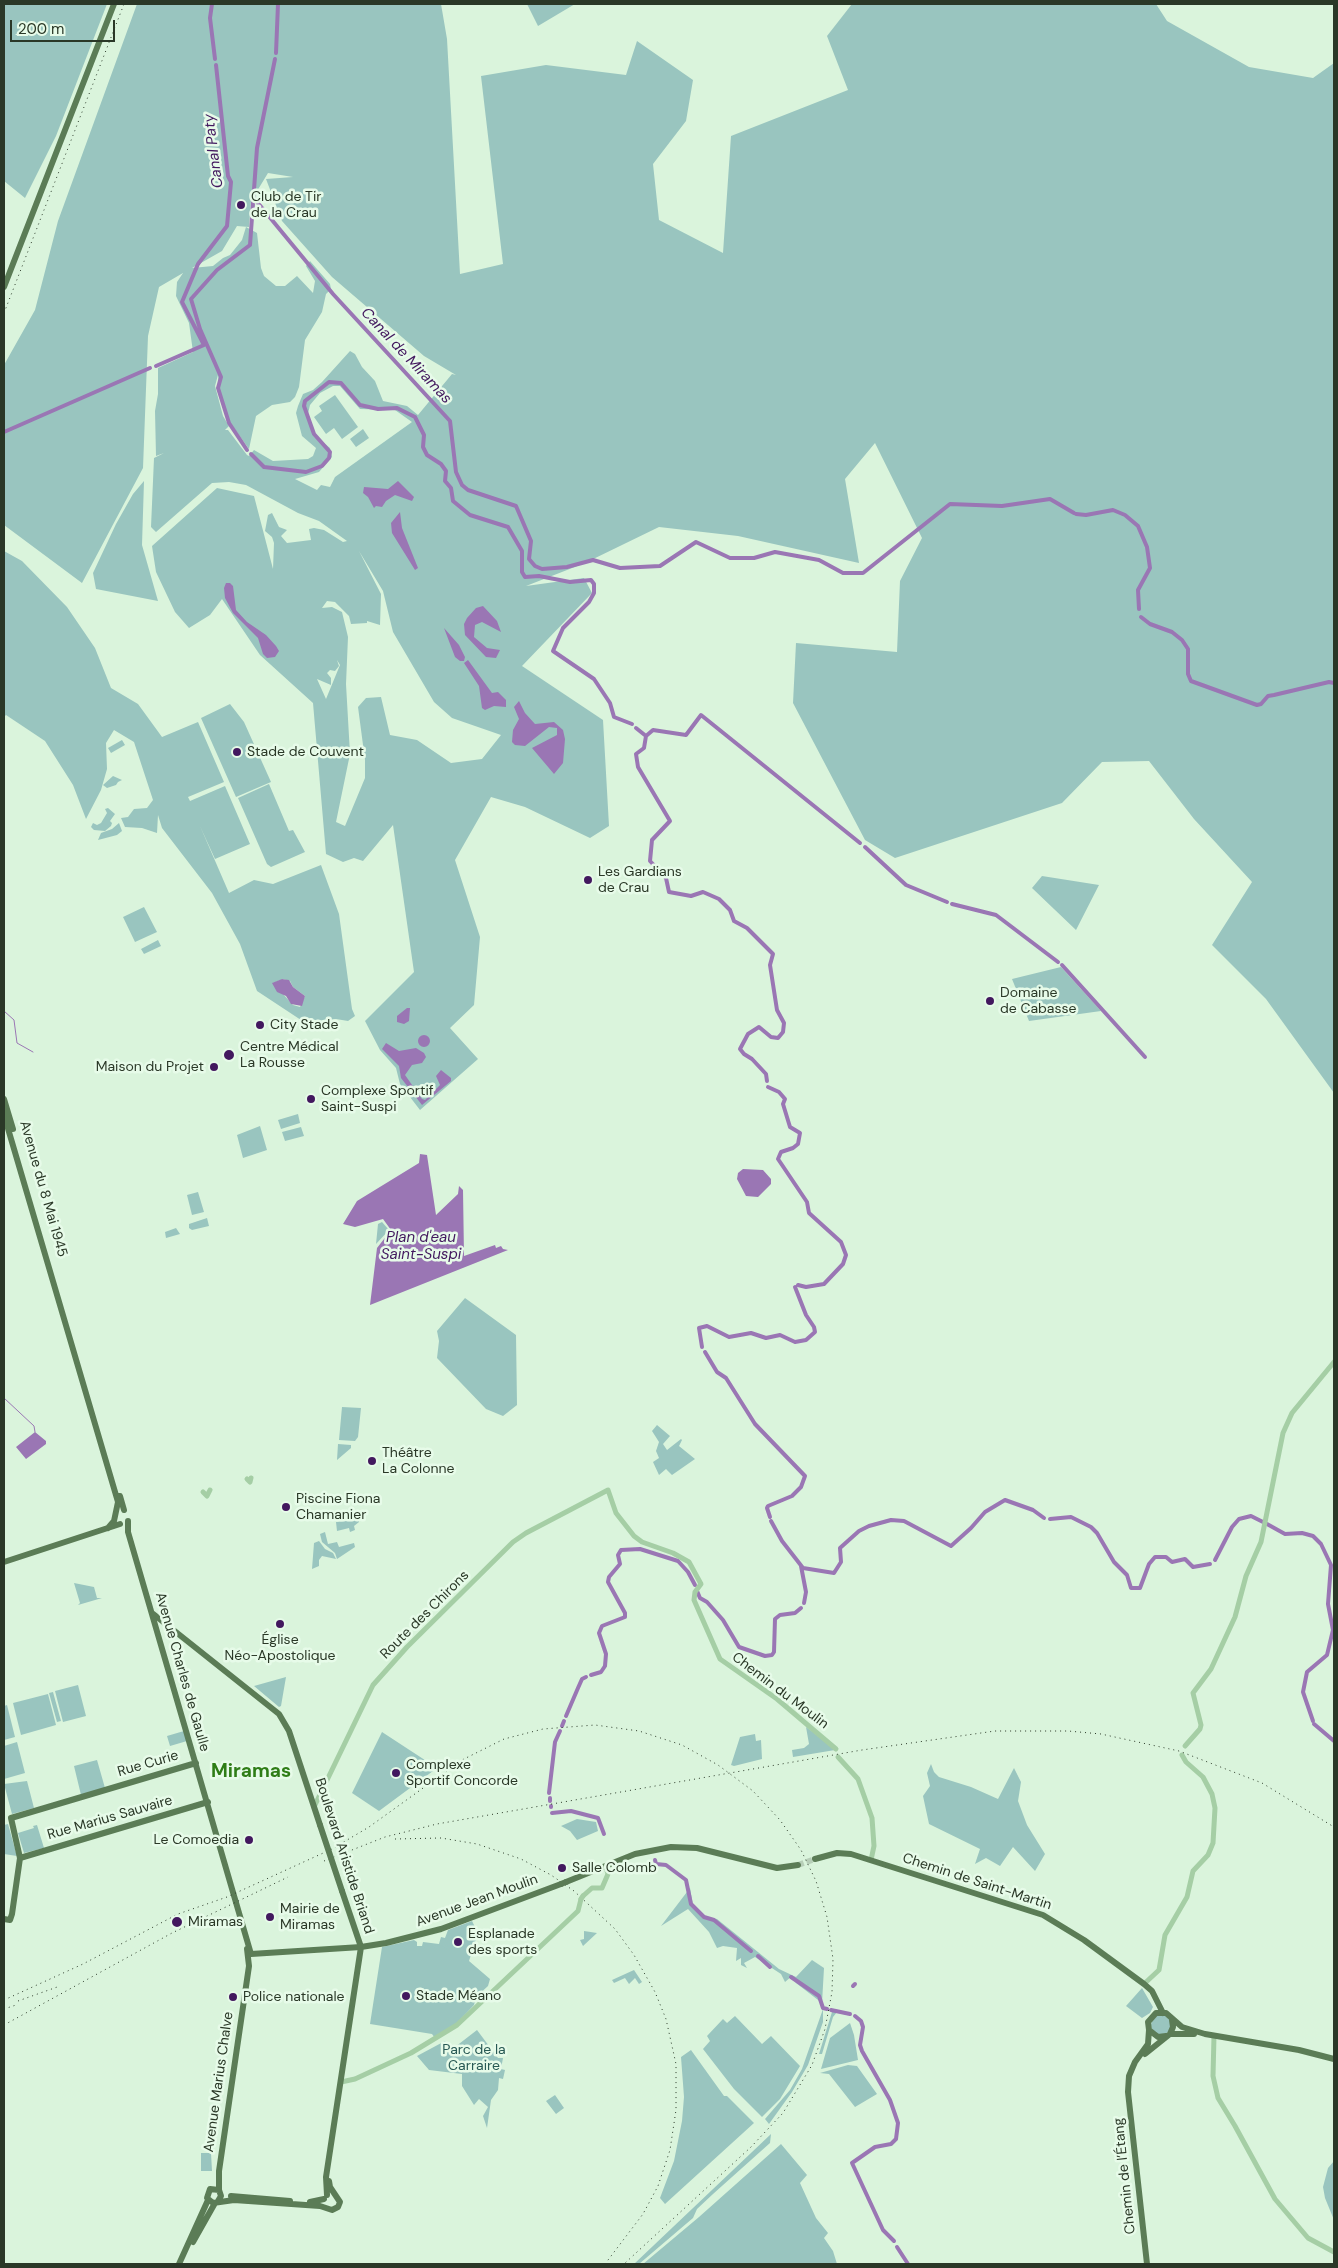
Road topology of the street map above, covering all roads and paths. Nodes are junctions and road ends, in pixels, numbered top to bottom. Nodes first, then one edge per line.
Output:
1 (114, 4) edge
2 (4, 287) edge
3 (4, 1099) edge
4 (4, 1115) edge
5 (56, 1286) junction
6 (1334, 1362) edge
7 (210, 1490) dead end
8 (608, 1490) joint
9 (203, 1492) dead end
10 (119, 1513) junction
11 (123, 1523) junction
12 (108, 1528) junction
13 (4, 1562) edge
14 (152, 1613) junction
15 (285, 1709) dead end
16 (277, 1712) junction
17 (1185, 1746) dead end
18 (836, 1749) dead end
19 (1182, 1755) dead end
20 (838, 1757) dead end
21 (196, 1763) junction
22 (208, 1802) junction
23 (314, 1807) junction
24 (20, 1858) junction
25 (814, 1859) tunnel mouth
26 (871, 1860) junction
27 (798, 1865) tunnel mouth
28 (604, 1868) junction
29 (7, 1917) edge
30 (360, 1947) junction
31 (251, 1959) junction
32 (1145, 1985) junction
33 (1163, 2013) junction
34 (1153, 2015) junction
35 (1172, 2020) junction
36 (1149, 2030) junction
37 (1205, 2034) junction
38 (1168, 2035) junction
39 (1214, 2036) junction
40 (1334, 2059) edge
41 (341, 2082) junction
42 (1128, 2085) junction
43 (219, 2171) junction
44 (328, 2172) junction
45 (211, 2188) junction
46 (220, 2191) junction
47 (335, 2194) junction
48 (325, 2197) junction
49 (208, 2200) junction
50 (217, 2202) junction
51 (326, 2208) junction
52 (1334, 2252) edge
53 (182, 2258) junction
54 (179, 2264) edge
55 (1147, 2264) edge

1 - 2 main road
3 - 5 main road, Avenue du 8 Mai 1945
4 - 5 main road, Avenue du 8 Mai 1945
5 - 10 main road
6 - 17 street
7 - 9 street
8 - 18 street, Chemin du Moulin
8 - 23 street, Route des Chirons
10 - 11 main road
10 - 11 main road
10 - 12 main road
11 - 12 main road
11 - 14 main road, Avenue Charles de Gaulle
12 - 13 main road
14 - 16 main road, Boulevard Aristide Briand
14 - 21 main road, Avenue Charles de Gaulle
15 - 16 main road
16 - 23 main road, Boulevard Aristide Briand
19 - 32 street
20 - 26 street
21 - 22 main road, Avenue Charles de Gaulle
21 - 24 main road, Rue Curie
22 - 24 main road, Rue Marius Sauvaire
22 - 31 main road, Avenue Charles de Gaulle
23 - 30 main road, Boulevard Aristide Briand, bridge
24 - 29 main road
25 - 26 main road, Chemin de Saint-Martin
26 - 32 main road, Chemin de Saint-Martin
27 - 28 main road, Avenue Jean Moulin
28 - 30 main road, Avenue Jean Moulin
28 - 41 street
30 - 31 main road, Avenue Jean Moulin
30 - 41 main road, Boulevard Aristide Briand
31 - 43 main road, Avenue Marius Chalve
32 - 33 main road
32 - 34 main road
33 - 34 main road
33 - 35 main road
34 - 36 main road
35 - 37 main road
35 - 38 main road
36 - 38 main road
36 - 42 main road, Chemin de l’Étang
37 - 38 main road
37 - 39 main road
38 - 42 main road
39 - 40 main road
39 - 52 street
41 - 44 main road, Boulevard Aristide Briand
42 - 55 main road, Chemin de l’Étang
43 - 45 main road, Avenue Marius Chalve
43 - 46 main road, Avenue Marius Chalve
44 - 47 main road, Boulevard Aristide Briand
44 - 48 main road, Boulevard Aristide Briand
45 - 46 main road
45 - 49 main road, Avenue Marius Chalve
46 - 48 main road
46 - 50 main road, Avenue Marius Chalve
47 - 48 main road
47 - 51 main road
48 - 51 main road
49 - 50 main road
49 - 53 main road, Avenue Marius Chalve
50 - 51 main road
50 - 53 main road, Avenue Marius Chalve
53 - 54 main road

